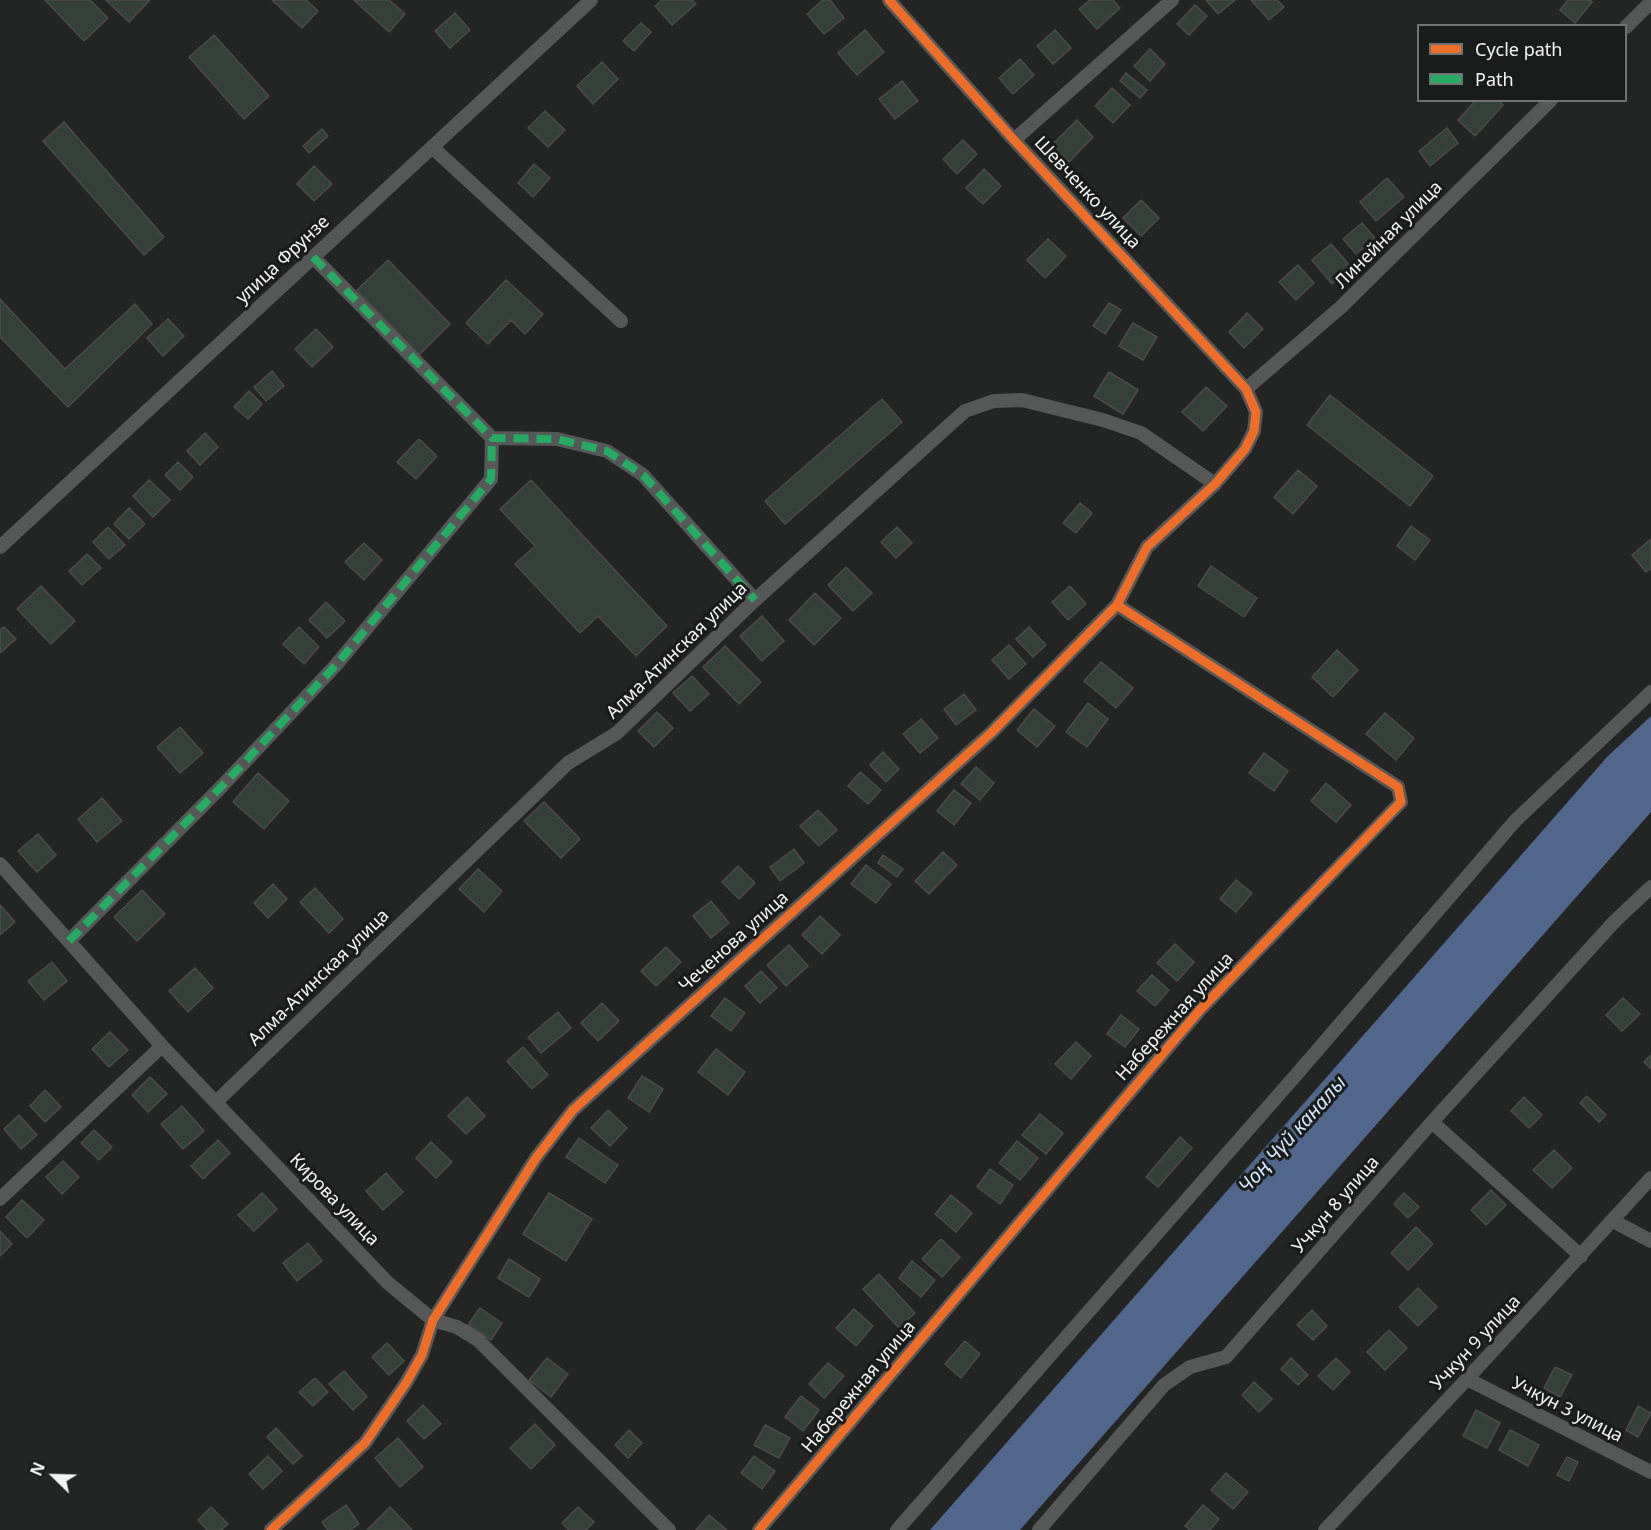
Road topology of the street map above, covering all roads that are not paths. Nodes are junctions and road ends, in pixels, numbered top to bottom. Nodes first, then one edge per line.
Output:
1 (591, 0) edge
2 (889, 0) edge
3 (1172, 0) edge
4 (1651, 2) edge
5 (1627, 26) edge
6 (1549, 102) edge
7 (1014, 140) junction
8 (432, 147) junction
9 (313, 257) junction
10 (621, 321) dead end
11 (1246, 389) junction
12 (1256, 412) joint
13 (492, 438) junction
14 (1215, 484) junction
15 (0, 547) edge
16 (756, 600) junction
17 (1118, 605) junction
18 (1651, 692) edge
19 (0, 864) edge
20 (1651, 887) edge
21 (69, 941) junction
22 (162, 1046) junction
23 (216, 1102) junction
24 (1432, 1122) junction
25 (1651, 1178) edge
26 (0, 1199) edge
27 (1613, 1221) junction
28 (1651, 1240) edge
29 (1581, 1256) junction
30 (433, 1320) junction
31 (1467, 1379) junction
32 (1651, 1472) edge
33 (1330, 1529) edge
34 (271, 1530) edge
35 (669, 1530) edge
36 (759, 1530) edge
37 (897, 1530) edge
38 (1039, 1530) edge

1 - 8 street, улица Фрунзе
2 - 7 street, Шевченко улица
3 - 7 street
4 - 5 street
6 - 11 street, Линейная улица
7 - 11 street, Шевченко улица
8 - 9 street, улица Фрунзе
8 - 10 street
9 - 13 street
9 - 15 street, улица Фрунзе
11 - 12 street, Шевченко улица
12 - 14 street, Чеченова улица
13 - 16 street
13 - 21 street
14 - 16 street, Алма-Атинская улица
14 - 17 street, Чеченова улица
16 - 23 street, Алма-Атинская улица
17 - 30 street, Чеченова улица
17 - 36 street, Набережная улица
18 - 37 street
19 - 21 street, Кирова улица
20 - 24 street, Учкун 8 улица
21 - 22 street, Кирова улица
22 - 23 street, Кирова улица
22 - 26 street
23 - 30 street, Кирова улица
24 - 29 street
24 - 38 street, Учкун 8 улица
25 - 27 street, Учкун 9 улица
27 - 28 street
27 - 29 street, Учкун 9 улица
29 - 31 street, Учкун 9 улица
30 - 34 street, Чеченова улица
30 - 35 street, Кирова улица
31 - 32 street, Учкун 3 улица
31 - 33 street, Учкун 9 улица

